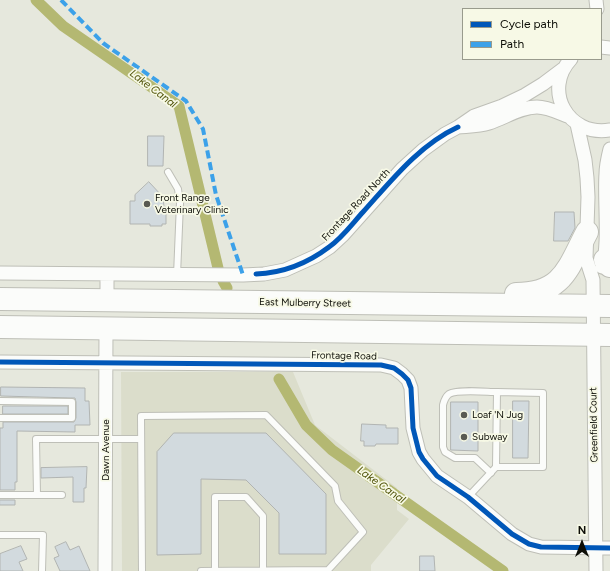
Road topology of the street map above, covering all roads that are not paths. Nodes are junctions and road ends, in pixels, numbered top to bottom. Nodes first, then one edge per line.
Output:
1 (567, 64) edge
2 (573, 120) junction
3 (458, 127) junction
4 (610, 130) edge
5 (610, 149) edge
6 (168, 172) dead end
7 (587, 232) junction
8 (608, 263) edge
9 (0, 273) edge
10 (107, 274) junction
11 (177, 275) junction
12 (593, 280) junction
13 (0, 299) edge
14 (107, 300) junction
15 (378, 304) junction
16 (602, 306) edge
17 (0, 328) edge
18 (106, 329) junction
19 (602, 335) edge
20 (0, 362) edge
21 (106, 362) junction
22 (497, 392) junction
23 (0, 401) edge
24 (0, 418) edge
25 (106, 439) junction
26 (141, 439) junction
27 (496, 468) junction
28 (491, 473) junction
29 (0, 495) edge
30 (37, 495) junction
31 (62, 495) dead end
32 (468, 497) junction
33 (0, 535) edge
34 (595, 548) junction
35 (610, 548) edge
36 (263, 570) edge
37 (328, 570) edge
38 (42, 571) edge
39 (105, 571) edge
40 (142, 571) edge
41 (201, 571) edge
42 (215, 571) edge
43 (221, 571) edge
44 (596, 571) edge

1 - 2 street
1 - 3 street, Frontage Road North
2 - 3 street
2 - 4 street
2 - 7 street
3 - 11 street, Frontage Road North
5 - 8 street
6 - 11 lane
7 - 12 street
7 - 15 highway
8 - 12 street
9 - 10 street, Frontage Road North
10 - 11 street, Frontage Road North
10 - 14 street
12 - 16 street, Greenfield Court
13 - 14 highway, East Mulberry Street
14 - 15 highway, East Mulberry Street
15 - 16 highway, East Mulberry Street
16 - 19 street, Greenfield Court
17 - 18 highway
18 - 19 highway
18 - 21 street, Dawn Avenue
19 - 34 street, Greenfield Court
20 - 21 street, Frontage Road
21 - 25 street, Dawn Avenue
21 - 32 street, Frontage Road
22 - 27 lane
22 - 27 lane
22 - 28 lane
23 - 24 lane
25 - 26 lane
25 - 30 lane
25 - 39 street, Dawn Avenue
26 - 37 lane
26 - 40 lane
27 - 28 lane
28 - 32 lane
29 - 30 lane
30 - 31 lane
32 - 34 street, Frontage Road
33 - 38 lane
34 - 35 street, Frontage Road
34 - 44 street, Greenfield Court
36 - 37 lane
36 - 42 lane
36 - 43 lane
41 - 42 lane
42 - 43 lane

